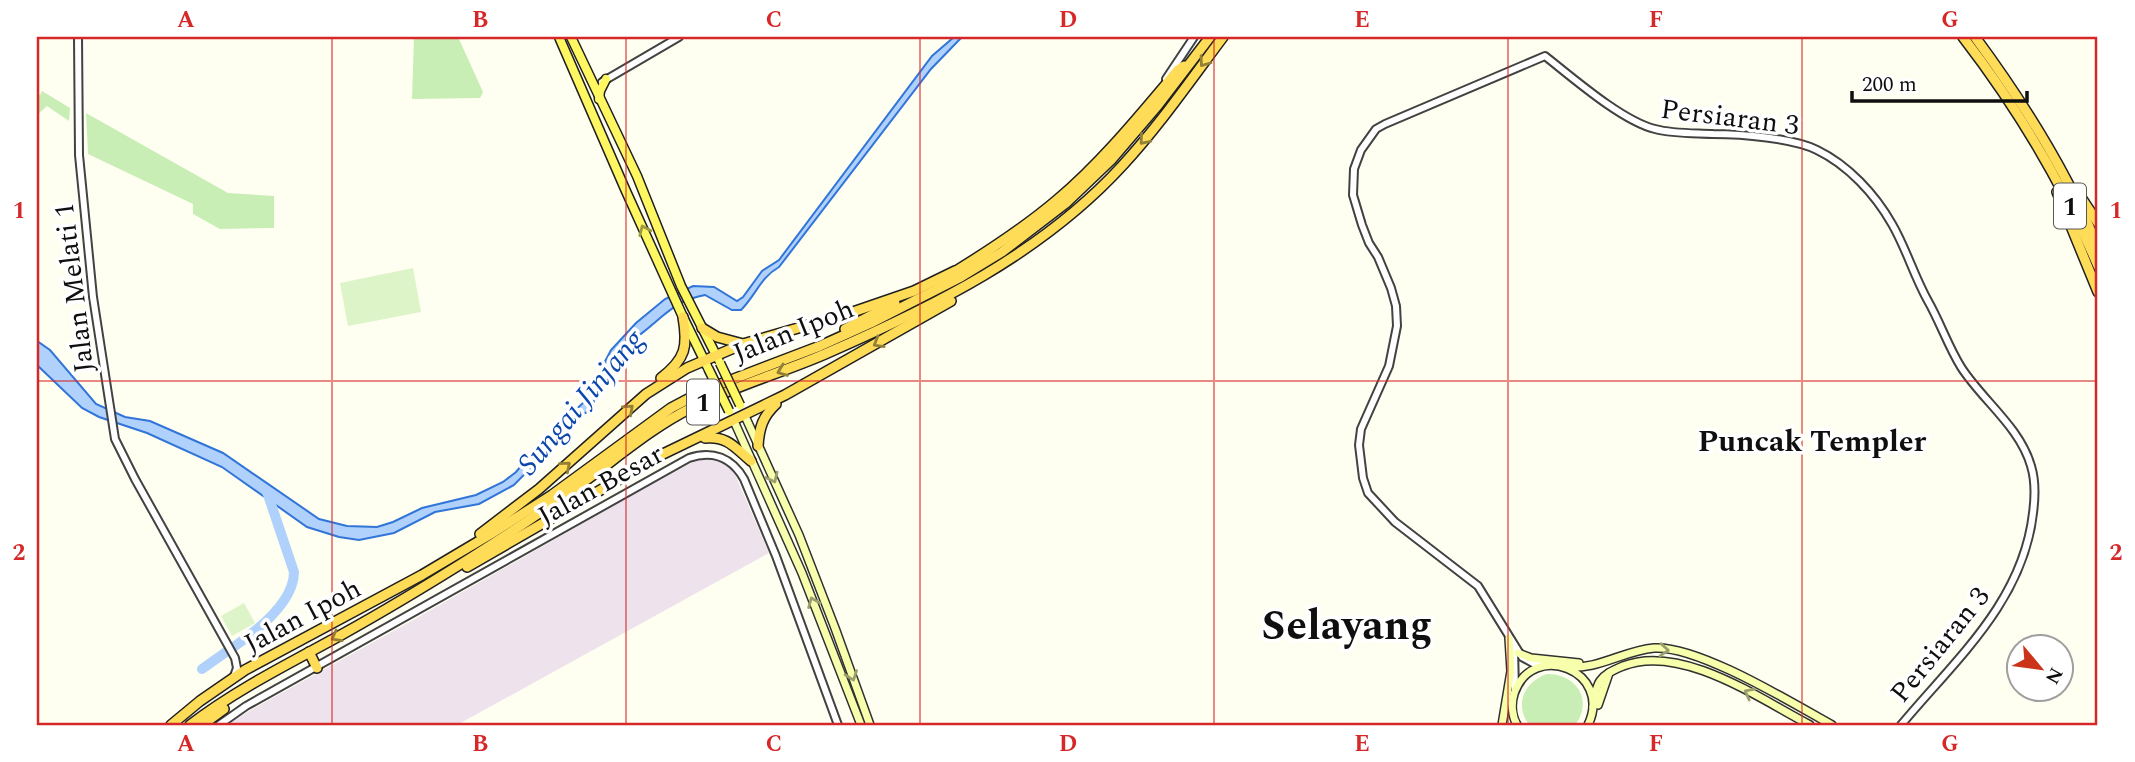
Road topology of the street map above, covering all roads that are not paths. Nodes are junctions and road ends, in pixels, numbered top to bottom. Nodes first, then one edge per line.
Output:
1 (78, 37) edge
2 (559, 37) edge
3 (571, 37) edge
4 (679, 37) edge
5 (1194, 37) edge
6 (1210, 37) edge
7 (1223, 37) edge
8 (1963, 37) edge
9 (1975, 37) edge
10 (1192, 61) junction
11 (587, 72) junction
12 (606, 79) junction
13 (577, 82) junction
14 (593, 87) junction
15 (599, 99) junction
16 (1145, 110) junction
17 (2039, 149) junction
18 (2062, 172) junction
19 (2098, 223) edge
20 (1038, 240) junction
21 (2098, 248) edge
22 (2098, 266) edge
23 (955, 271) junction
24 (2098, 292) edge
25 (682, 317) junction
26 (702, 328) junction
27 (743, 344) junction
28 (718, 360) junction
29 (706, 364) junction
30 (742, 375) junction
31 (646, 394) junction
32 (785, 395) junction
33 (745, 416) junction
34 (734, 421) junction
35 (692, 441) junction
36 (758, 446) junction
37 (751, 461) junction
38 (370, 604) junction
39 (390, 607) junction
40 (1509, 638) junction
41 (1516, 649) junction
42 (309, 652) junction
43 (235, 659) junction
44 (1599, 664) junction
45 (285, 665) junction
46 (1546, 665) junction
47 (254, 666) junction
48 (1565, 667) junction
49 (317, 668) junction
50 (1609, 673) junction
51 (233, 679) junction
52 (1515, 690) junction
53 (1593, 707) junction
54 (1514, 717) junction
55 (171, 725) edge
56 (190, 725) edge
57 (202, 725) edge
58 (219, 725) edge
59 (838, 725) edge
60 (861, 725) edge
61 (870, 725) edge
62 (1502, 725) edge
63 (1508, 725) edge
64 (1517, 725) edge
65 (1590, 725) edge
66 (1810, 725) edge
67 (1832, 725) edge
68 (1901, 725) edge

1 - 43 street, Jalan Melati 1
2 - 13 main road
3 - 11 main road
4 - 12 street
5 - 16 street
6 - 10 highway, Jalan Ipoh / 1
7 -> 20 highway, Jalan Ipoh / 1
8 - 17 highway, 1
9 - 18 highway, 1
10 - 16 highway
10 - 30 highway, Jalan Ipoh / 1
11 - 12 street
11 - 14 main road
12 - 14 street
12 - 15 main road
13 - 14 main road
25 -> 13 main road
14 - 15 main road
15 - 26 main road
16 - 23 highway
17 - 22 highway, 1
17 - 24 highway
18 - 19 highway
18 - 21 highway, 1
20 -> 32 highway
20 -> 39 highway, Jalan Ipoh / 1
23 - 27 highway
23 - 30 highway
25 - 29 main road
25 - 31 highway
26 - 27 highway
26 - 28 main road
27 - 28 highway
28 - 29 highway
28 - 33 main road, bridge
29 - 31 highway
29 - 34 main road, bridge
30 - 38 highway, Jalan Ipoh / 1
38 -> 31 highway
32 - 33 highway
32 - 36 highway
33 - 34 highway
33 - 36 main road
34 - 35 highway
34 - 37 main road
35 - 37 highway
35 - 39 highway
36 -> 61 main road
60 -> 37 main road
38 - 47 highway, Jalan Ipoh / 1
39 -> 42 highway, Jalan Ipoh / 1
40 - 41 street, Persiaran 3
40 - 62 main road
40 - 68 street, Persiaran 3
41 - 44 main road
41 - 46 street
41 - 52 street
42 - 45 highway, Jalan Ipoh / 1
42 - 49 highway
43 - 47 street
43 - 51 street
44 - 48 main road
44 -> 67 main road
45 - 56 highway, Jalan Ipoh / 1
45 - 57 highway
46 - 48 main road
46 - 52 main road
47 - 51 highway, Jalan Ipoh / 1
48 - 53 main road
49 - 58 street, Jalan Besar
49 - 59 street, Jalan Besar
50 - 53 main road
50 - 65 main road
66 -> 50 main road
51 - 55 highway, Jalan Ipoh / 1
52 - 54 main road
53 - 65 main road
54 - 63 main road
54 - 64 main road

